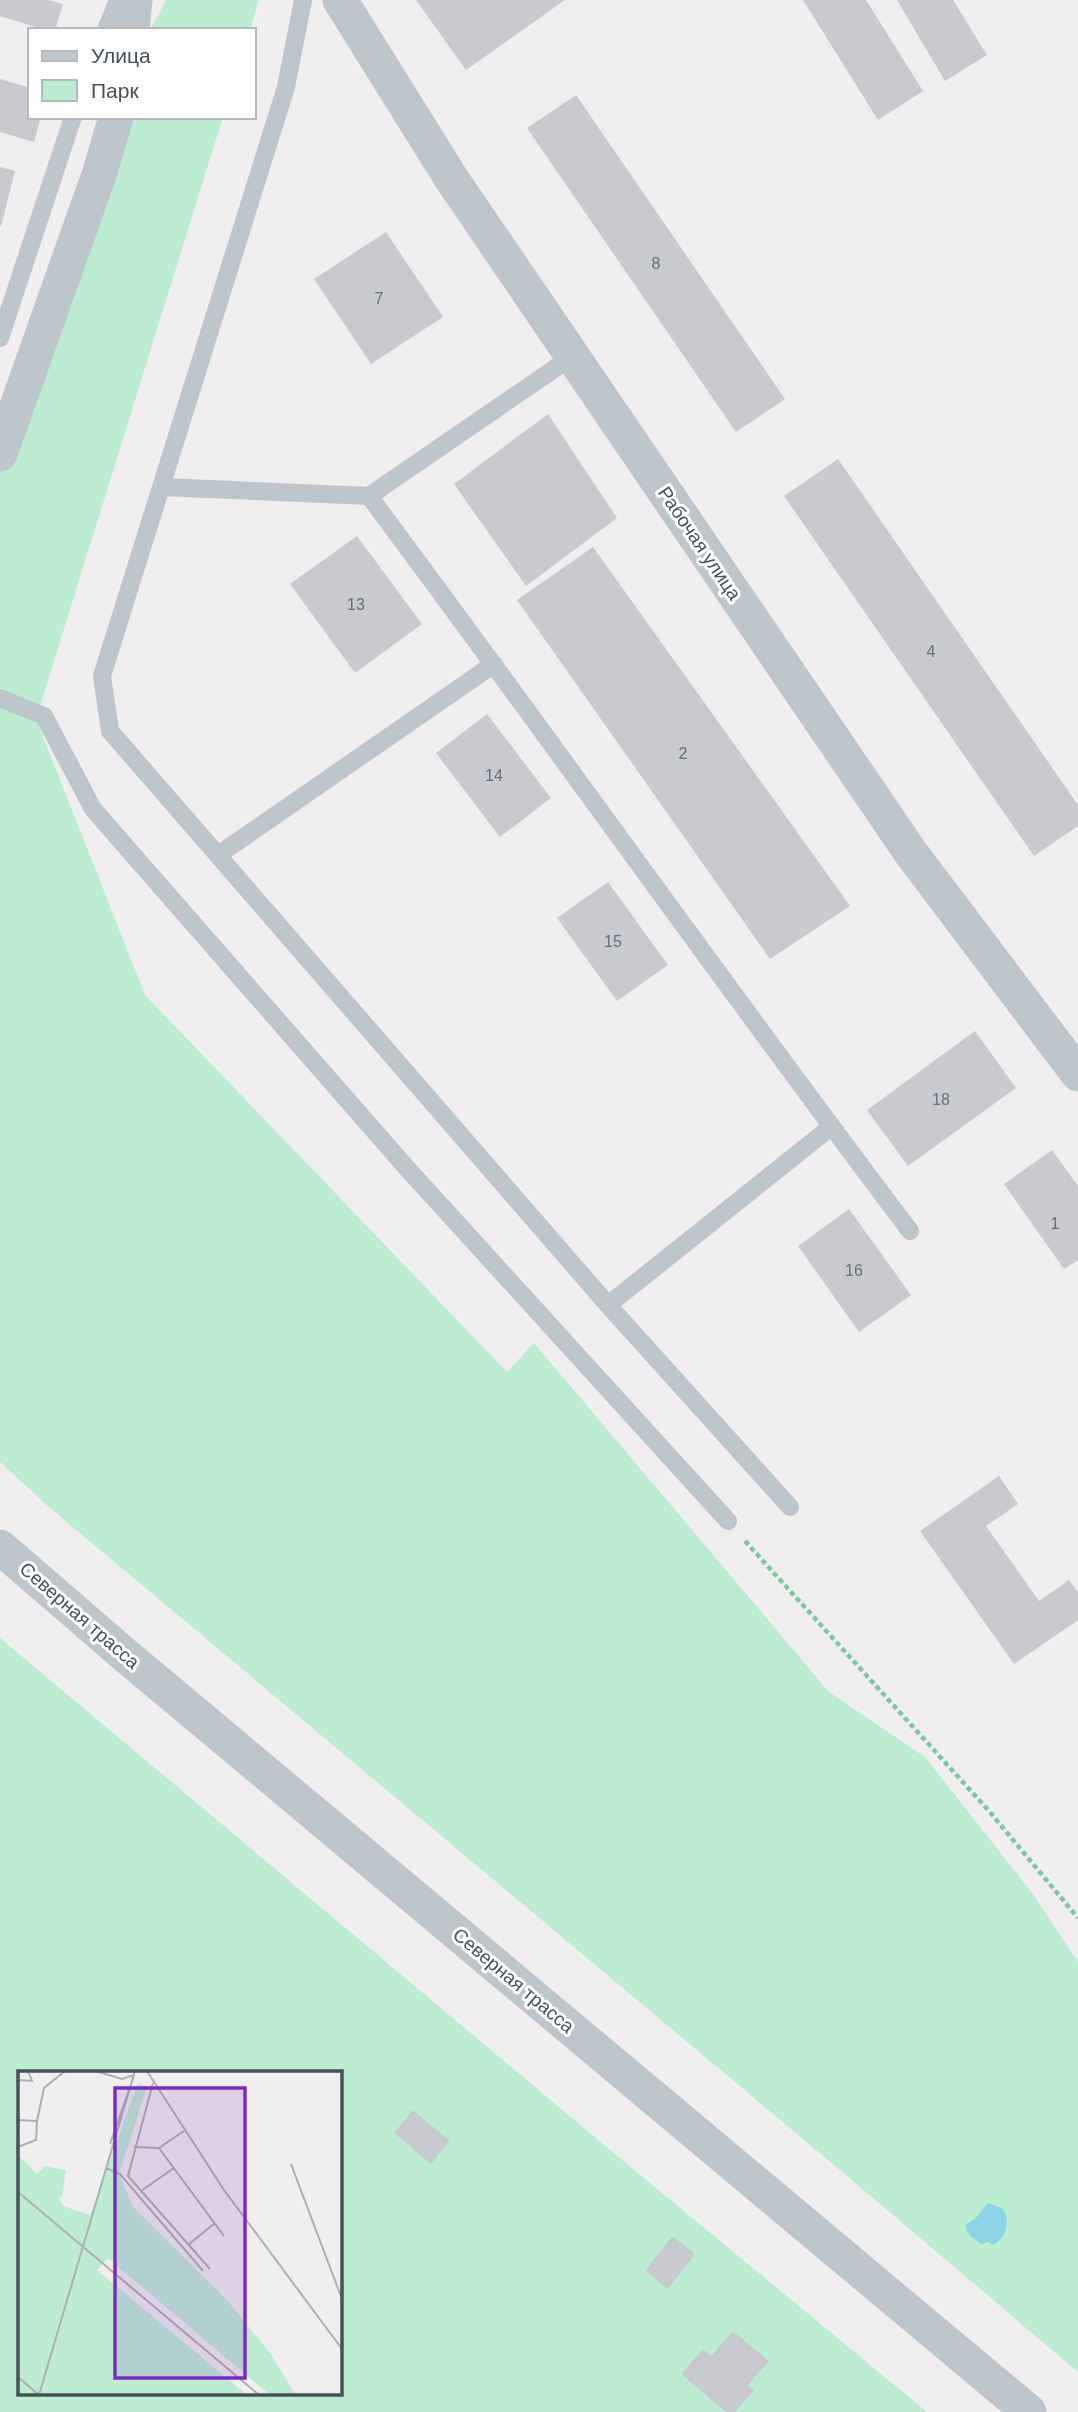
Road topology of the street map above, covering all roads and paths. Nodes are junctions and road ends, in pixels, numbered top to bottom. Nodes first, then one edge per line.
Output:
1 (118, 0) edge
2 (135, 0) edge
3 (303, 0) edge
4 (340, 0) edge
5 (107, 28) edge
6 (132, 28) edge
7 (72, 119) edge
8 (115, 119) edge
9 (0, 338) edge
10 (573, 356) junction
11 (0, 454) edge
12 (161, 487) junction
13 (369, 496) junction
14 (494, 663) junction
15 (0, 698) edge
16 (218, 855) junction
17 (1078, 1074) edge
18 (831, 1127) junction
19 (910, 1231) dead end
20 (608, 1305) junction
21 (790, 1507) dead end
22 (728, 1521) joint
23 (0, 1547) edge
24 (1078, 1918) edge
25 (1029, 2412) edge

1 - 5 lane
2 - 6 street
3 - 12 lane
4 - 10 street, Рабочая улица
7 - 9 lane
8 - 11 street
10 - 13 lane
10 - 17 street, Рабочая улица
12 - 13 lane
12 - 16 lane
13 - 14 lane
14 - 16 lane
14 - 18 lane
15 - 22 lane
16 - 20 lane
18 - 19 lane
18 - 20 lane
20 - 21 lane
22 - 24 path
23 - 25 street, Северная трасса

